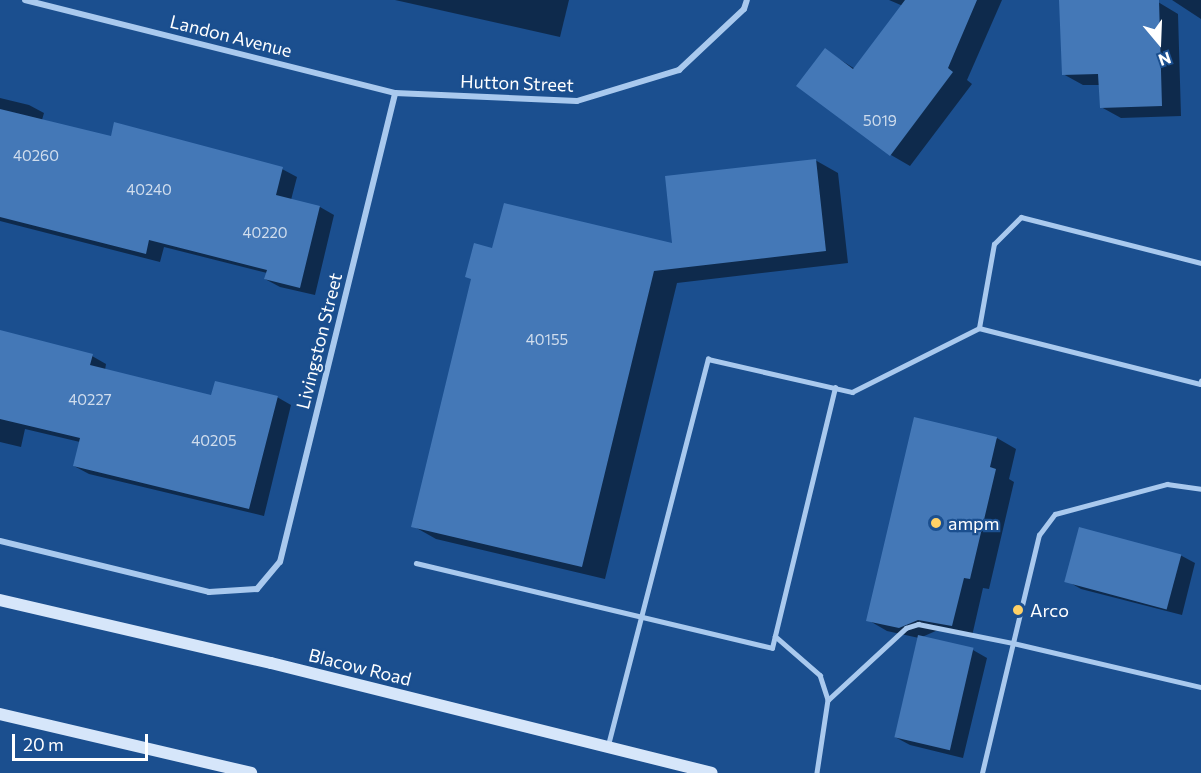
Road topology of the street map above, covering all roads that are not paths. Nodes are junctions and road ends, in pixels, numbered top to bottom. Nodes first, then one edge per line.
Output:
1 (25, 0) edge
2 (747, 0) edge
3 (395, 93) junction
4 (1201, 263) edge
5 (979, 328) junction
6 (1201, 381) edge
7 (835, 387) junction
8 (1201, 489) edge
9 (0, 540) edge
10 (416, 563) dead end
11 (0, 600) edge
12 (641, 614) junction
13 (775, 636) junction
14 (1013, 643) junction
15 (1201, 687) edge
16 (828, 700) junction
17 (0, 714) edge
18 (607, 747) junction
19 (251, 773) edge
20 (711, 773) edge
21 (817, 773) edge
22 (982, 773) edge

1 - 3 street, Landon Avenue
2 - 3 street, Hutton Street
3 - 9 street, Livingston Street
4 - 5 lane
5 - 6 lane
5 - 7 lane
7 - 12 lane
7 - 13 lane
8 - 14 lane
10 - 12 lane
11 - 18 main road, Blacow Road
12 - 13 lane
12 - 18 lane
13 - 16 lane
14 - 15 lane
14 - 16 lane
14 - 22 lane
16 - 21 lane
17 - 19 main road
18 - 20 main road, Blacow Road

